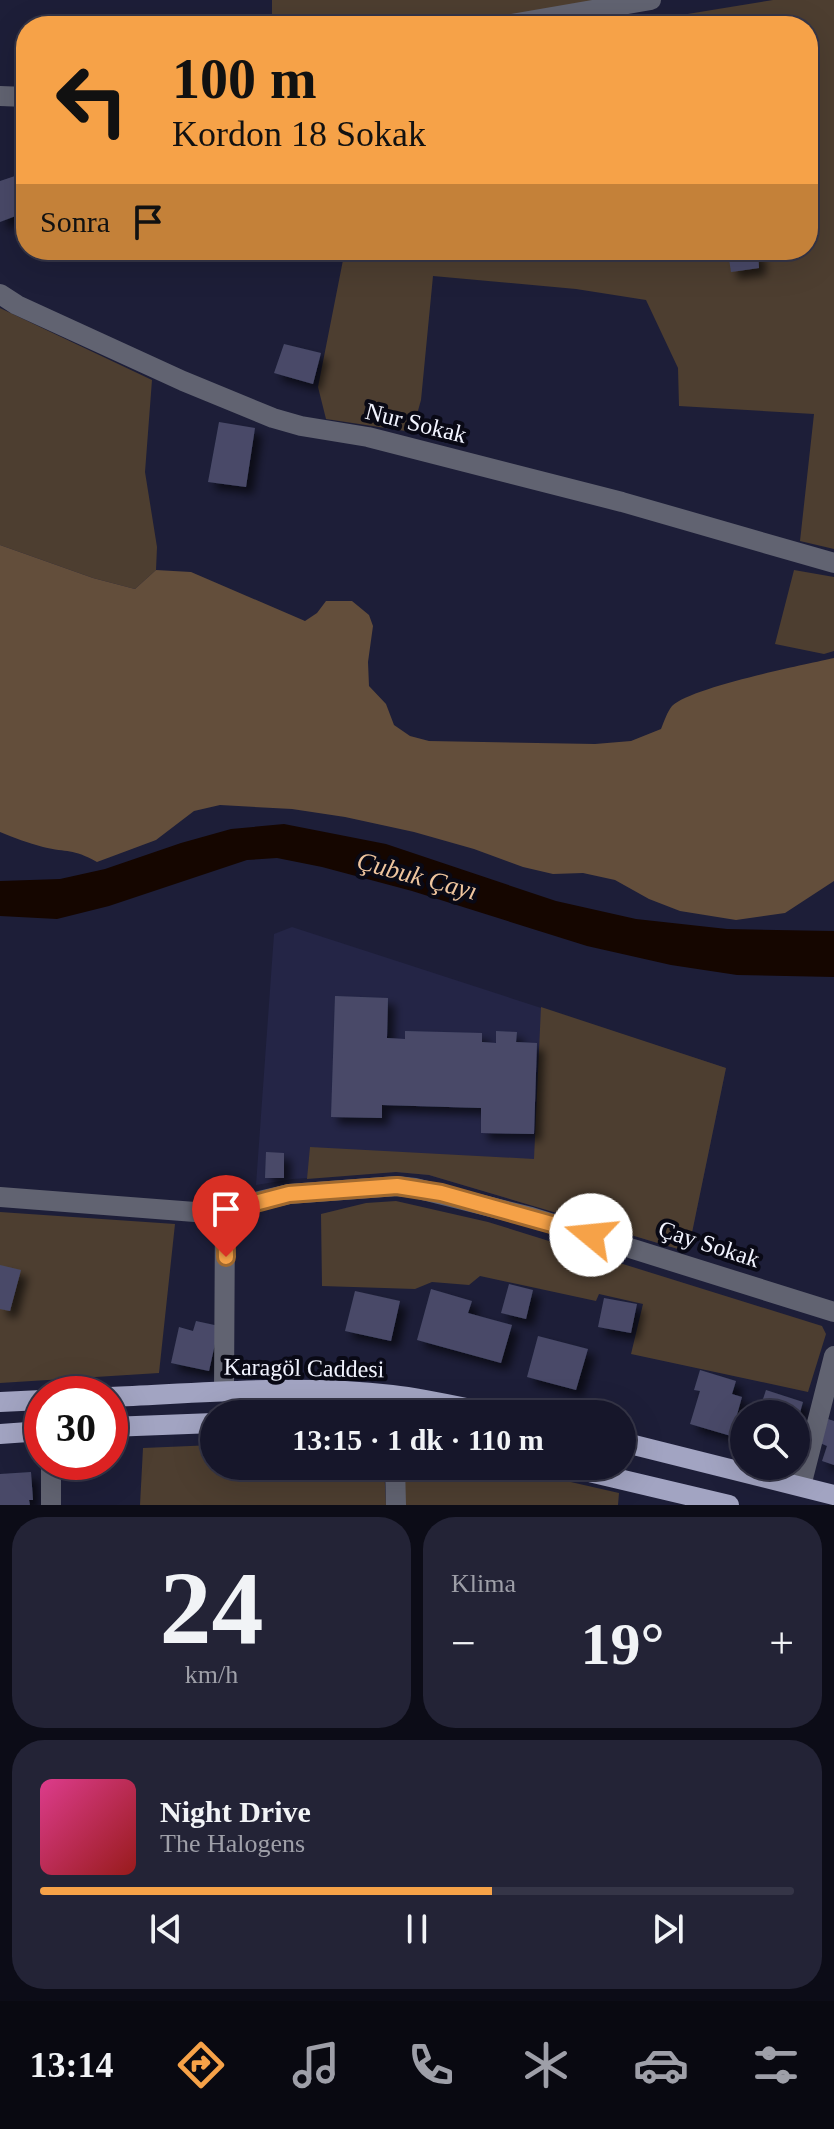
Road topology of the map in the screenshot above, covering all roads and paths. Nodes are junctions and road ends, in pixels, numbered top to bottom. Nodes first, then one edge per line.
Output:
1 (642, 1) edge
2 (557, 16) edge
3 (0, 294) edge
4 (834, 563) edge
5 (0, 1197) edge
6 (225, 1211) junction
7 (834, 1312) edge
8 (834, 1356) edge
9 (224, 1391) junction
10 (128, 1396) edge
11 (417, 1400) edge
12 (24, 1401) edge
13 (0, 1402) edge
14 (200, 1424) edge
15 (128, 1426) edge
16 (24, 1432) edge
17 (0, 1434) edge
18 (636, 1445) edge
19 (51, 1480) edge
20 (395, 1480) edge
21 (620, 1480) edge
22 (801, 1486) junction
23 (834, 1495) edge
24 (717, 1504) edge
25 (51, 1505) edge
26 (396, 1505) edge

1 - 2 street
3 - 4 street, Nur Sokak
5 - 6 street, Çay Sokak
6 - 7 street, Çay Sokak
6 - 9 street
8 - 22 street
9 - 10 main road, Karagöl Caddesi
9 - 11 main road, Karagöl Caddesi
12 - 13 main road
14 - 15 main road
16 - 17 main road
18 - 22 main road
19 - 25 street
20 - 26 street
21 - 24 main road
22 - 23 main road

